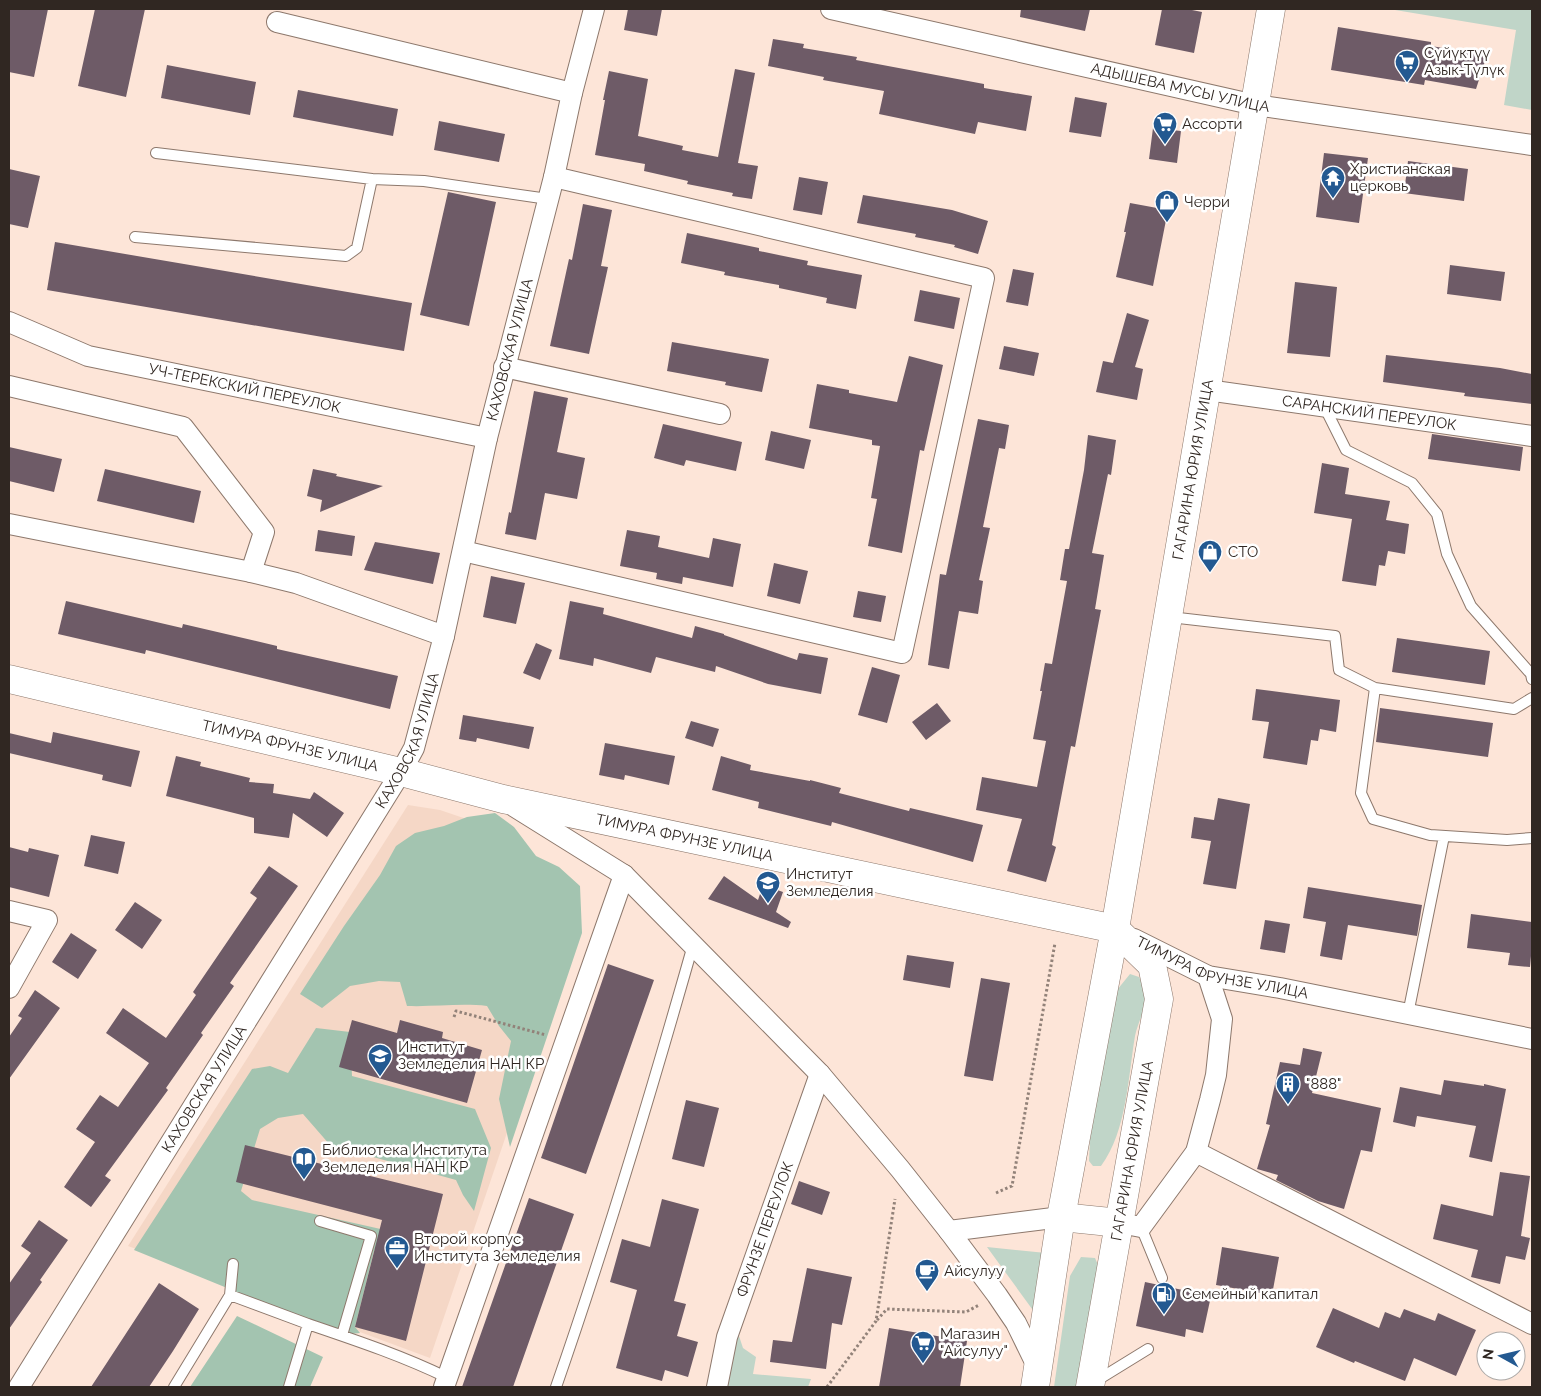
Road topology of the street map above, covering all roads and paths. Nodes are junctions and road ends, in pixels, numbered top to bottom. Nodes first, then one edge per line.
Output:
1 (594, 9) edge
2 (831, 9) edge
3 (1271, 9) edge
4 (277, 22) dead end
5 (572, 93) junction
6 (1255, 105) junction
7 (1532, 145) edge
8 (156, 153) dead end
9 (554, 177) junction
10 (372, 179) junction
11 (548, 199) junction
12 (135, 237) dead end
13 (9, 322) edge
14 (504, 367) junction
15 (9, 386) edge
16 (1206, 390) junction
17 (1325, 408) junction
18 (720, 414) dead end
19 (1532, 436) edge
20 (487, 438) junction
21 (9, 524) edge
22 (463, 551) junction
23 (251, 572) junction
24 (1169, 617) junction
25 (444, 636) junction
26 (9, 679) edge
27 (1532, 679) edge
28 (1375, 688) junction
29 (1532, 698) edge
30 (401, 772) junction
31 (503, 799) junction
32 (1444, 836) junction
33 (1532, 838) edge
34 (624, 875) junction
35 (9, 911) edge
36 (1115, 929) junction
37 (1055, 943) dead end
38 (693, 945) junction
39 (1208, 976) junction
40 (9, 988) edge
41 (1408, 1014) junction
42 (454, 1017) dead end
43 (1532, 1039) edge
44 (566, 1041) junction
45 (820, 1074) junction
46 (1196, 1152) junction
47 (900, 1169) junction
48 (996, 1193) dead end
49 (1061, 1217) junction
50 (320, 1221) dead end
51 (1131, 1225) junction
52 (949, 1231) junction
53 (233, 1264) dead end
54 (1162, 1278) dead end
55 (230, 1295) junction
56 (997, 1295) junction
57 (876, 1321) junction
58 (308, 1324) junction
59 (1532, 1324) edge
60 (342, 1335) junction
61 (1148, 1349) dead end
62 (1036, 1378) edge
63 (446, 1382) edge
64 (1093, 1386) edge
65 (19, 1387) edge
66 (174, 1387) edge
67 (289, 1387) edge
68 (556, 1387) edge
69 (717, 1387) edge
70 (826, 1387) edge

1 - 5 street, КАХОВСКАЯ УЛИЦА
2 - 6 street, АДЫШЕВА МУСЫ УЛИЦА
3 - 6 main road, ГАГАРИНА ЮРИЯ УЛИЦА
4 - 5 street
5 - 9 street, КАХОВСКАЯ УЛИЦА
6 - 7 street, АДЫШЕВА МУСЫ УЛИЦА
6 - 16 main road, ГАГАРИНА ЮРИЯ УЛИЦА
8 - 10 lane
9 - 11 street, КАХОВСКАЯ УЛИЦА
9 - 22 street
10 - 11 lane
10 - 12 lane
11 - 14 street, КАХОВСКАЯ УЛИЦА
13 - 20 street, УЧ-ТЕРЕКСКИЙ ПЕРЕУЛОК
14 - 18 street
14 - 20 street, КАХОВСКАЯ УЛИЦА
15 - 23 street
16 - 17 street, САРАНСКИЙ ПЕРЕУЛОК
16 - 24 main road, ГАГАРИНА ЮРИЯ УЛИЦА
17 - 19 street, САРАНСКИЙ ПЕРЕУЛОК
17 - 27 lane
20 - 22 street, КАХОВСКАЯ УЛИЦА
21 - 23 street
22 - 25 street, КАХОВСКАЯ УЛИЦА
23 - 25 street
24 - 28 lane
24 - 36 main road, ГАГАРИНА ЮРИЯ УЛИЦА
25 - 30 street, КАХОВСКАЯ УЛИЦА
26 - 30 main road, ТИМУРА ФРУНЗЕ УЛИЦА
28 - 29 lane
28 - 32 lane
30 - 31 main road, ТИМУРА ФРУНЗЕ УЛИЦА
30 - 65 street, КАХОВСКАЯ УЛИЦА
31 - 34 street
31 - 36 main road, ТИМУРА ФРУНЗЕ УЛИЦА
32 - 33 lane
32 - 41 lane
34 - 38 street
34 - 44 street
35 - 40 street
36 - 39 street, ТИМУРА ФРУНЗЕ УЛИЦА
36 - 49 main road, ГАГАРИНА ЮРИЯ УЛИЦА
36 - 51 main road, ГАГАРИНА ЮРИЯ УЛИЦА
37 - 48 path
38 - 45 street
38 - 68 lane
39 - 41 street, ТИМУРА ФРУНЗЕ УЛИЦА
39 - 46 street
41 - 43 street, ТИМУРА ФРУНЗЕ УЛИЦА
42 - 44 path
44 - 63 street
45 - 47 street
45 - 69 street, ФРУНЗЕ ПЕРЕУЛОК
46 - 51 street
46 - 59 street
47 - 52 street
47 - 57 path
49 - 51 main road
49 - 52 street
49 - 62 main road, ГАГАРИНА ЮРИЯ УЛИЦА
50 - 60 lane
51 - 54 lane
51 - 64 main road, ГАГАРИНА ЮРИЯ УЛИЦА
52 - 56 street
53 - 55 lane
55 - 58 lane
55 - 66 lane
56 - 57 path
56 - 62 street
57 - 70 path
58 - 60 lane
58 - 67 lane
60 - 63 lane
61 - 64 lane

